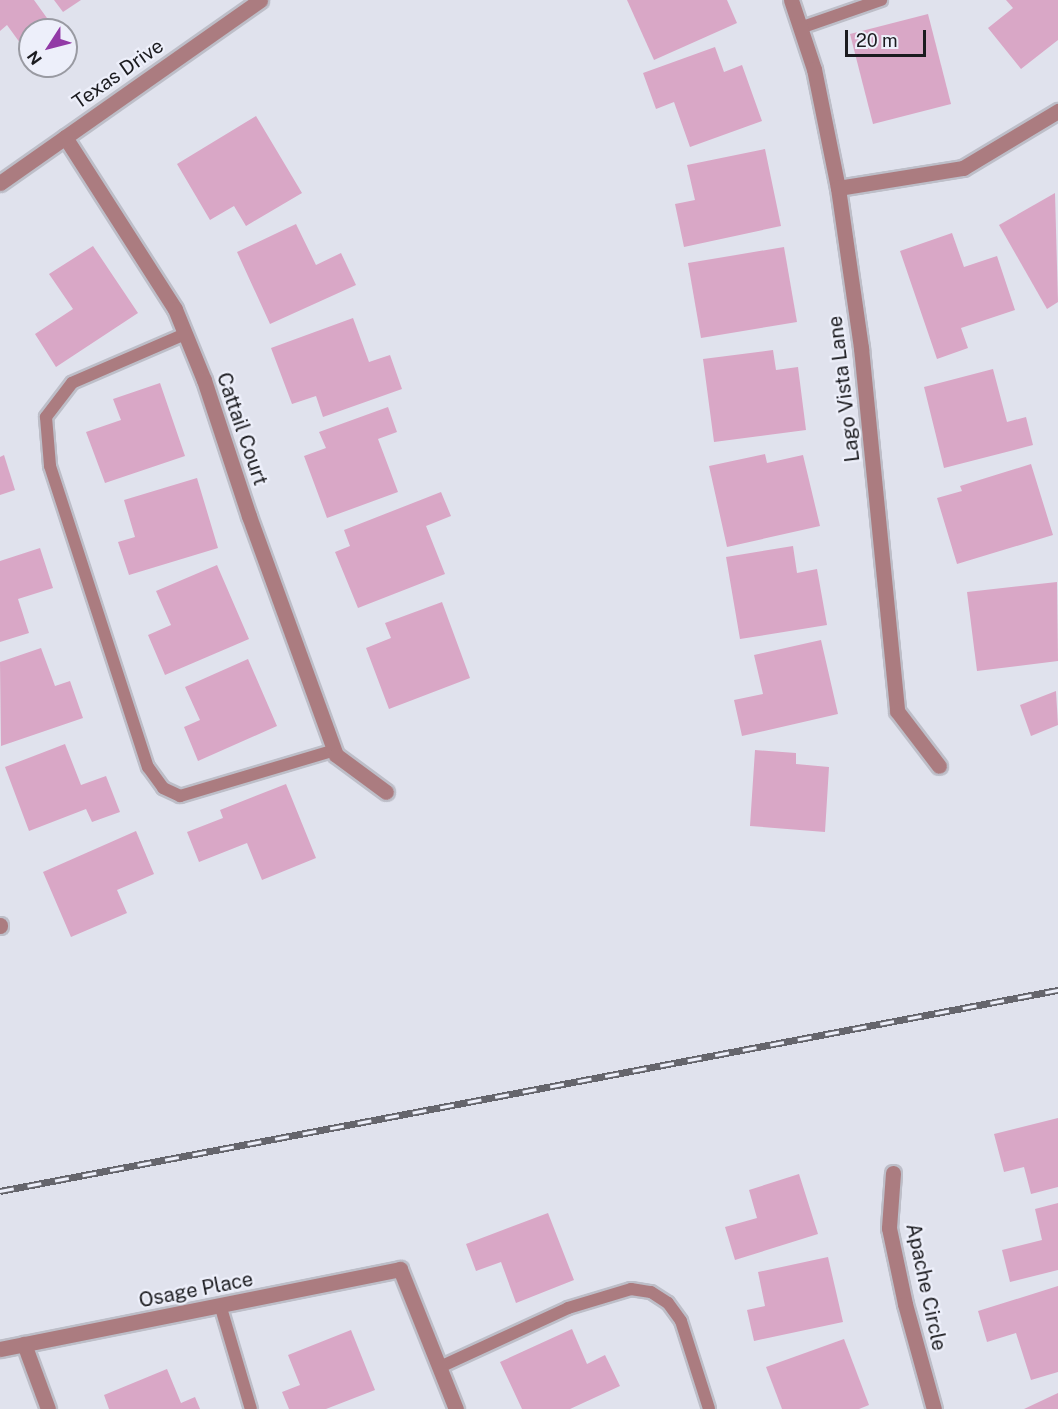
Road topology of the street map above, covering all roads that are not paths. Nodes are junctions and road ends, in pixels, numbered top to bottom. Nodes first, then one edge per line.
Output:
1 (260, 0) edge
2 (791, 0) edge
3 (881, 0) edge
4 (800, 28) junction
5 (1058, 111) edge
6 (65, 137) junction
7 (0, 183) edge
8 (838, 188) junction
9 (185, 334) junction
10 (336, 752) junction
11 (939, 766) dead end
12 (386, 792) dead end
13 (893, 1173) dead end
14 (221, 1308) junction
15 (24, 1344) junction
16 (0, 1349) edge
17 (440, 1367) junction
18 (48, 1409) edge
19 (251, 1409) edge
20 (456, 1409) edge
21 (709, 1409) edge
22 (934, 1409) edge

1 - 6 street, Texas Drive
2 - 4 street, Lago Vista Lane
3 - 4 lane
4 - 8 street, Lago Vista Lane
5 - 8 street
6 - 7 street, Texas Drive
6 - 9 street, Cattail Court
8 - 11 street, Lago Vista Lane
9 - 10 street, Cattail Court
9 - 10 lane
10 - 12 street
13 - 22 street, Apache Circle
14 - 15 street, Osage Place
14 - 17 street, Osage Place
14 - 19 lane
15 - 16 street, Osage Place
15 - 18 street
17 - 20 street
17 - 21 lane

